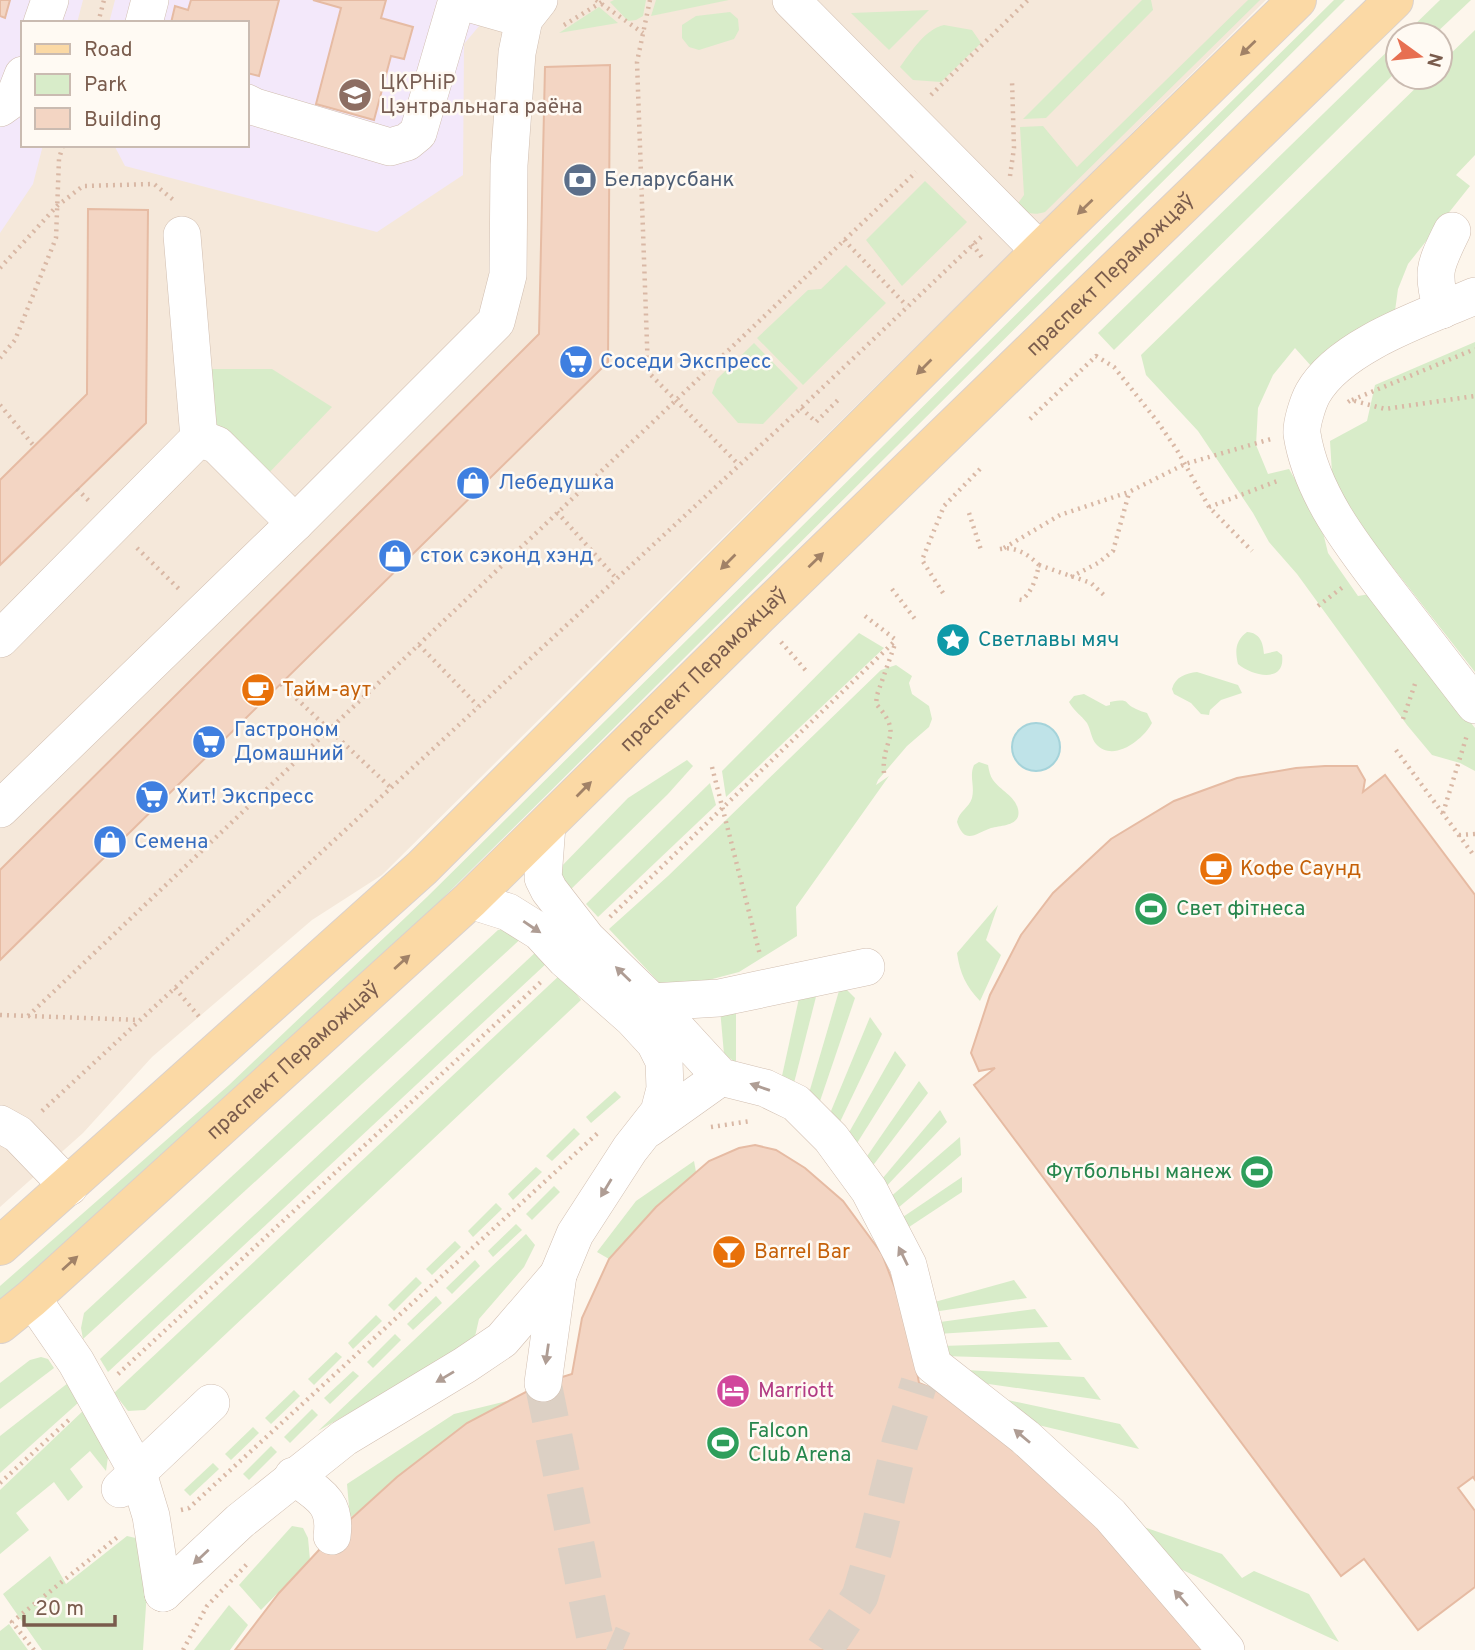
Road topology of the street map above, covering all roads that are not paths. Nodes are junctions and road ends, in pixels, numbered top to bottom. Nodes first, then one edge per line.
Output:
1 (50, 0) edge
2 (150, 0) edge
3 (457, 0) edge
4 (791, 0) edge
5 (1297, 0) edge
6 (1394, 0) edge
7 (532, 9) edge
8 (43, 21) edge
9 (145, 21) edge
10 (21, 80) edge
11 (248, 104) edge
12 (0, 108) edge
13 (1452, 231) dead end
14 (183, 235) road end
15 (1040, 251) junction
16 (1459, 303) edge
17 (199, 438) junction
18 (295, 523) junction
19 (0, 639) edge
20 (1473, 714) edge
21 (0, 809) edge
22 (547, 825) junction
23 (470, 900) junction
24 (576, 949) junction
25 (866, 967) dead end
26 (632, 1016) junction
27 (721, 1077) junction
28 (9, 1128) edge
29 (645, 1132) junction
30 (69, 1186) junction
31 (0, 1246) edge
32 (558, 1275) junction
33 (32, 1298) junction
34 (0, 1324) edge
35 (543, 1383) tunnel mouth
36 (211, 1403) dead end
37 (293, 1476) junction
38 (129, 1481) junction
39 (332, 1536) dead end
40 (1226, 1650) edge

1 - 8 street
2 - 9 street
3 - 7 street
3 - 11 street
4 - 15 street
5 -> 15 main road
22 -> 6 main road, праспект Пераможцаў
7 - 18 street
10 - 12 street
13 - 16 street
14 - 17 street
15 -> 30 main road
16 - 20 street
17 - 18 street
17 - 19 street
18 - 21 street
22 - 23 main road, праспект Пераможцаў
22 - 24 street
23 -> 24 street
33 -> 23 main road, праспект Пераможцаў
24 - 26 street
25 - 26 street
26 - 27 street
26 - 29 street
27 - 29 street
40 -> 27 street
28 - 30 street
29 -> 32 street
30 - 31 main road
32 -> 35 street
32 -> 37 street
33 - 34 main road, праспект Пераможцаў
33 - 38 street
36 - 38 street
37 -> 38 street
37 - 39 street

